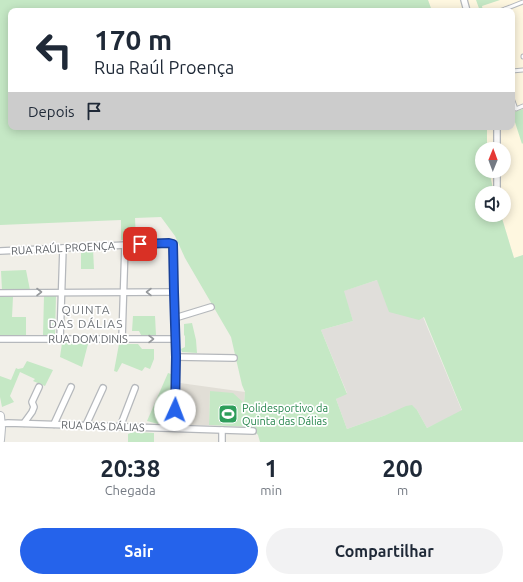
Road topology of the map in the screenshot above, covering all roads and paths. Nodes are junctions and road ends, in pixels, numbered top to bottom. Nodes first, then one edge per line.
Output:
1 (523, 2) edge
2 (510, 8) edge
3 (515, 106) edge
4 (523, 106) edge
5 (496, 130) edge
6 (497, 142) edge
7 (125, 245) junction
8 (63, 248) junction
9 (0, 251) edge
10 (0, 292) edge
11 (62, 292) junction
12 (124, 292) junction
13 (174, 292) junction
14 (211, 307) dead end
15 (175, 318) junction
16 (0, 339) edge
17 (176, 339) junction
18 (60, 340) junction
19 (122, 340) junction
20 (176, 357) junction
21 (234, 358) dead end
22 (39, 387) dead end
23 (71, 387) dead end
24 (103, 388) dead end
25 (135, 388) dead end
26 (0, 421) edge
27 (24, 423) junction
28 (54, 424) junction
29 (86, 426) junction
30 (120, 426) junction
31 (174, 428) junction
32 (222, 430) junction
33 (253, 430) dead end
34 (0, 440) edge
35 (222, 442) edge

1 - 2 lane
3 - 4 lane
5 - 6 street
7 - 8 street, RUA RAÚL PROENÇA
7 - 12 street
7 - 13 street, RUA RAÚL PROENÇA
8 - 9 street, RUA RAÚL PROENÇA
8 - 11 street
10 -> 11 street
11 - 12 street
11 - 18 street
13 -> 12 street
12 - 19 street
13 - 15 street
14 - 15 street
15 - 17 street
16 - 18 street, RUA DOM DINIS
19 -> 17 street, RUA DOM DINIS
17 - 20 street
18 - 19 street, RUA DOM DINIS
20 - 21 street
20 - 31 street
22 - 27 street
23 - 28 street
24 - 29 street
25 - 30 street
26 - 27 street, RUA DAS DÁLIAS
26 - 34 street
27 - 28 street, RUA DAS DÁLIAS
28 - 29 street, RUA DAS DÁLIAS
29 - 30 street, RUA DAS DÁLIAS
30 - 31 street, RUA DAS DÁLIAS
31 - 32 street, RUA DAS DÁLIAS
32 - 33 street, RUA DAS DÁLIAS
32 - 35 street

